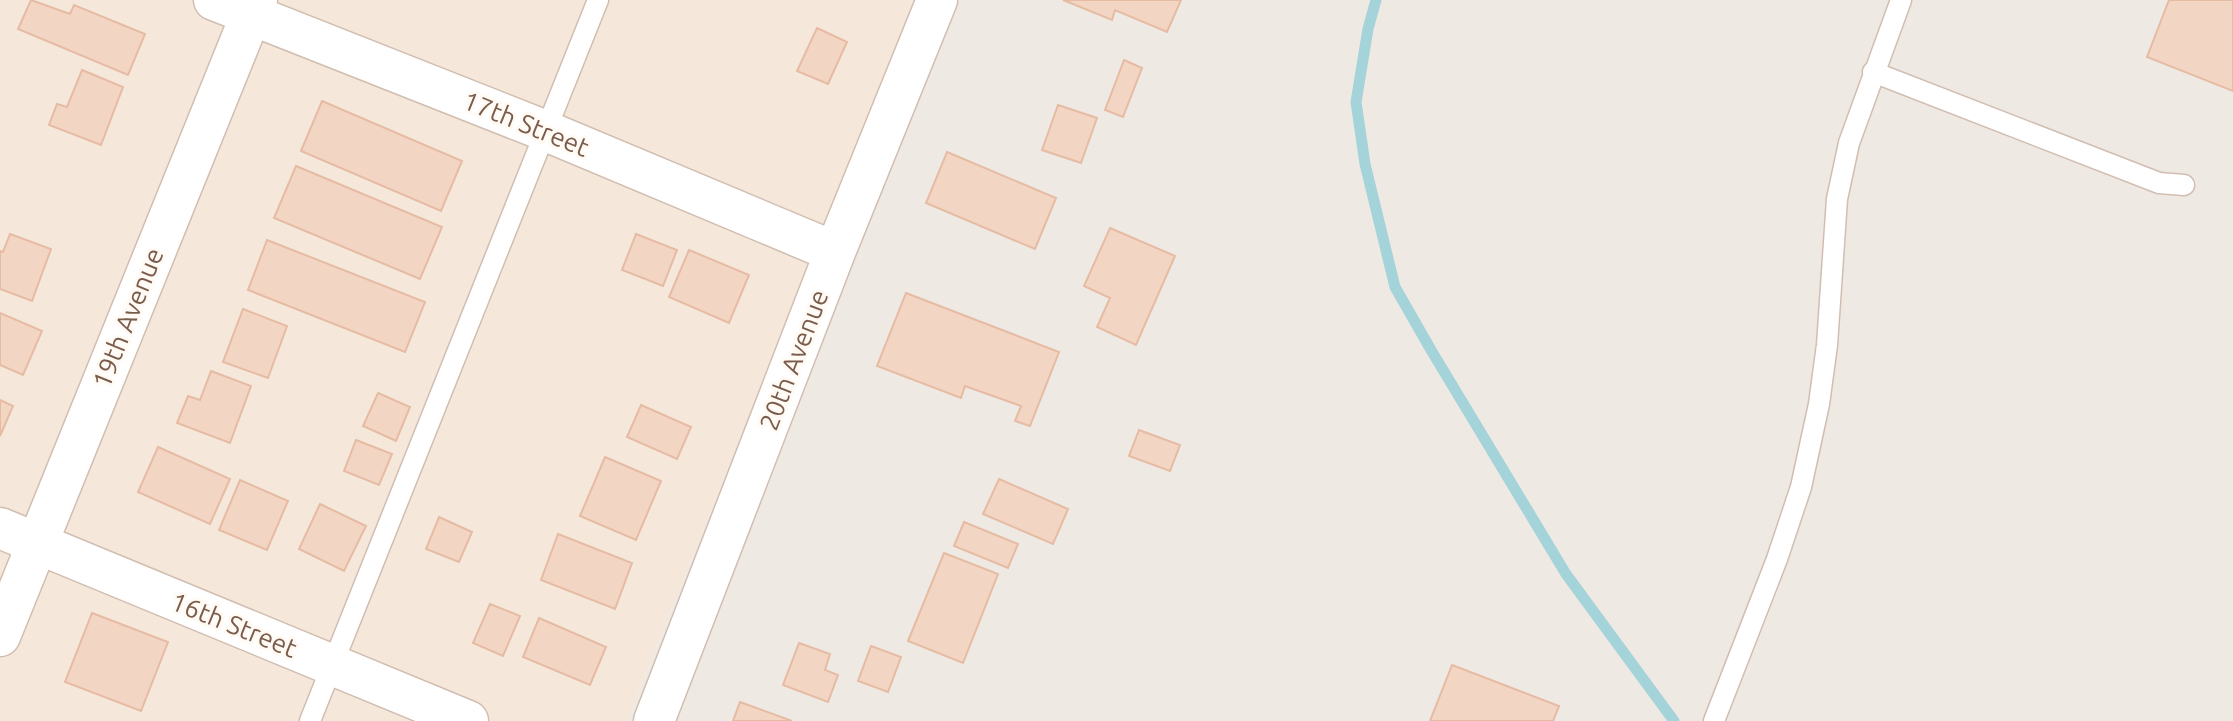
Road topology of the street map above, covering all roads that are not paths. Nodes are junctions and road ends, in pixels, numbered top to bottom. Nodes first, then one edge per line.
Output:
1 (214, 0) edge
2 (598, 0) edge
3 (937, 0) edge
4 (1901, 0) edge
5 (254, 8) edge
6 (1873, 72) junction
7 (546, 131) junction
8 (2184, 185) dead end
9 (835, 252) junction
10 (0, 528) edge
11 (37, 545) junction
12 (0, 636) edge
13 (333, 665) junction
14 (310, 721) edge
15 (468, 721) edge
16 (654, 721) edge
17 (1714, 721) edge

1 - 5 street, 17th Street
2 - 7 lane
3 - 9 street, 20th Avenue
4 - 6 lane
5 - 7 street, 17th Street
5 - 11 street, 19th Avenue
6 - 8 lane
6 - 17 lane
7 - 9 street, 17th Street
7 - 13 lane
9 - 16 street, 20th Avenue
10 - 11 street, 16th Street
11 - 12 street, 19th Avenue
11 - 13 street, 16th Street
13 - 14 lane
13 - 15 street, 16th Street

